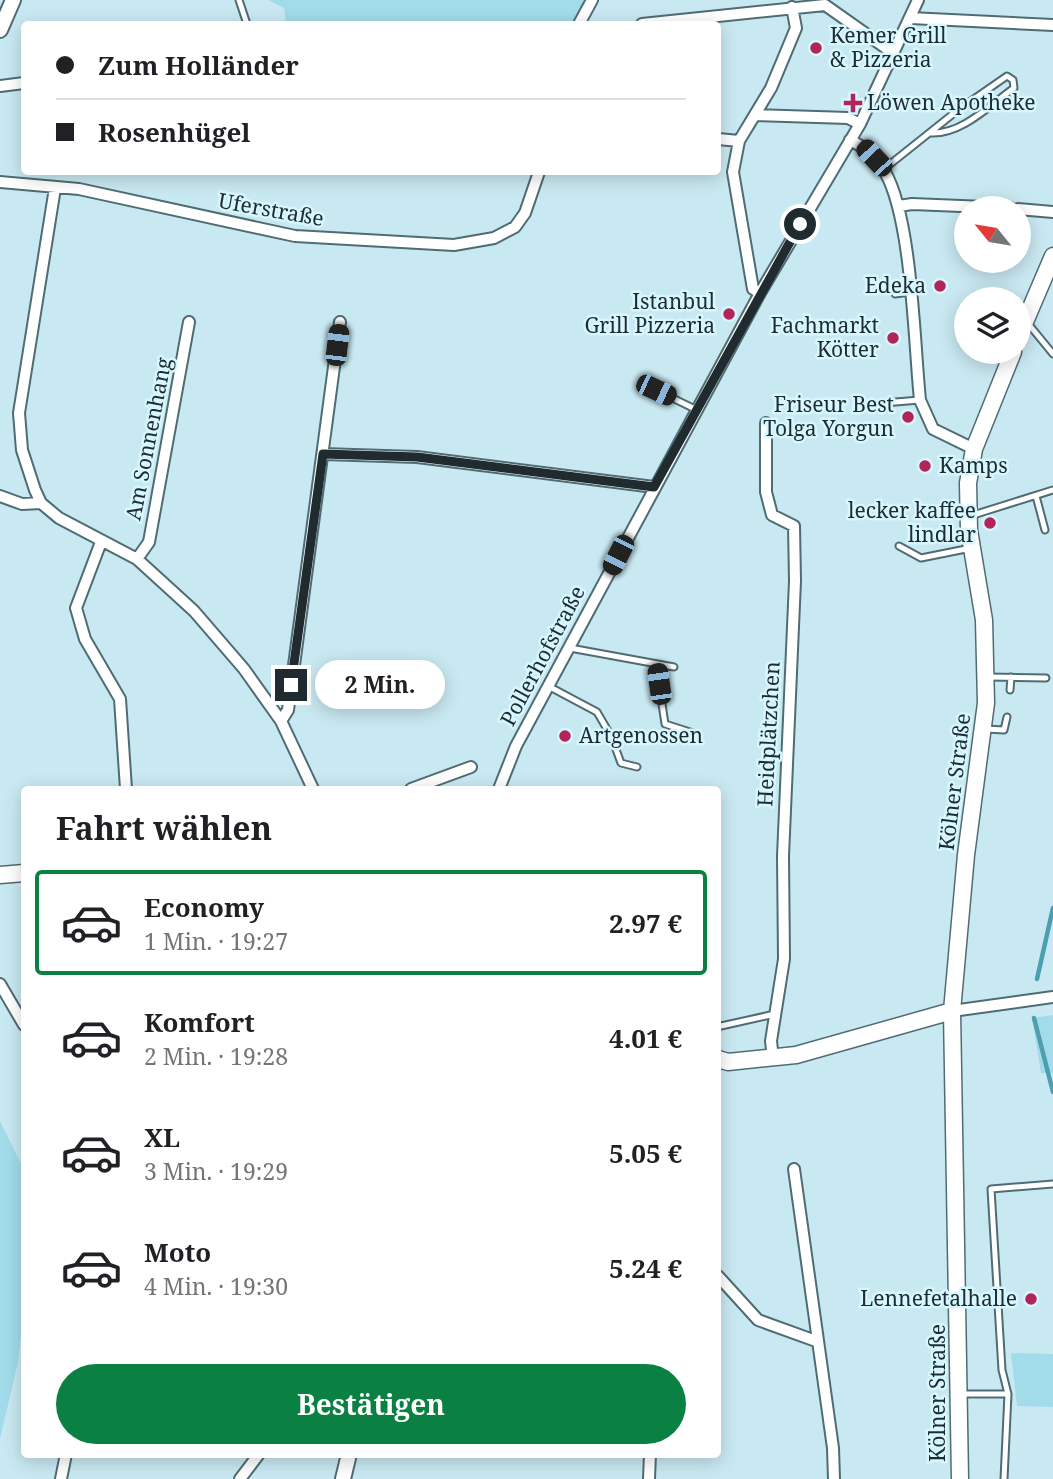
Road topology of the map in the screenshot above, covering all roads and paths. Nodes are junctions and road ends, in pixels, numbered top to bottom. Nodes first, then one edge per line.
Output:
1 (13, 0) edge
2 (239, 0) edge
3 (592, 0) edge
4 (918, 0) edge
5 (823, 2) edge
6 (792, 6) junction
7 (910, 18) junction
8 (246, 21) edge
9 (581, 21) edge
10 (667, 21) edge
11 (1053, 25) edge
12 (0, 30) edge
13 (893, 53) junction
14 (21, 83) edge
15 (0, 86) edge
16 (958, 110) junction
17 (757, 115) junction
18 (967, 122) junction
19 (860, 124) junction
20 (930, 134) junction
21 (721, 139) edge
22 (850, 140) junction
23 (740, 141) junction
24 (884, 169) junction
25 (539, 175) edge
26 (0, 182) edge
27 (55, 188) junction
28 (899, 206) junction
29 (954, 206) edge
30 (1031, 210) edge
31 (1053, 212) edge
32 (1053, 256) edge
33 (909, 292) junction
34 (760, 293) junction
35 (895, 294) dead end
36 (1031, 309) edge
37 (189, 322) dead end
38 (340, 322) dead end
39 (1031, 327) edge
40 (1053, 354) edge
41 (1008, 364) edge
42 (656, 390) dead end
43 (920, 400) junction
44 (883, 402) dead end
45 (697, 410) junction
46 (766, 423) dead end
47 (974, 449) junction
48 (323, 454) junction
49 (654, 487) junction
50 (1053, 490) edge
51 (0, 496) edge
52 (1036, 496) junction
53 (41, 503) junction
54 (967, 517) junction
55 (1045, 530) dead end
56 (102, 542) junction
57 (899, 546) dead end
58 (971, 548) junction
59 (137, 559) junction
60 (570, 648) junction
61 (656, 664) junction
62 (674, 667) dead end
63 (986, 677) junction
64 (1011, 677) junction
65 (1046, 678) dead end
66 (550, 687) junction
67 (1010, 690) dead end
68 (1007, 717) dead end
69 (281, 721) junction
70 (983, 728) junction
71 (693, 733) dead end
72 (471, 767) dead end
73 (637, 767) dead end
74 (125, 786) edge
75 (312, 786) edge
76 (419, 786) edge
77 (500, 786) edge
78 (21, 873) edge
79 (0, 876) edge
80 (0, 984) edge
81 (1053, 997) edge
82 (952, 1012) junction
83 (775, 1014) junction
84 (21, 1021) edge
85 (722, 1026) dead end
86 (721, 1059) edge
87 (773, 1059) junction
88 (793, 1169) dead end
89 (1053, 1184) edge
90 (721, 1279) edge
91 (816, 1341) junction
92 (960, 1394) junction
93 (1008, 1394) junction
94 (65, 1458) edge
95 (256, 1458) edge
96 (348, 1458) edge
97 (650, 1458) edge
98 (61, 1479) edge
99 (240, 1479) edge
100 (343, 1479) edge
101 (649, 1479) edge
102 (834, 1479) edge
103 (960, 1479) edge
104 (1004, 1479) edge

1 - 12 street
2 - 8 lane
3 - 9 street
4 - 7 street, Pollerhofstraße
5 - 6 street
5 - 13 street
6 - 10 street
6 - 17 street
7 - 11 street
7 - 13 street, Pollerhofstraße
13 - 19 street, Pollerhofstraße
14 - 15 street
16 - 18 lane
16 - 18 lane
16 - 20 lane
17 - 19 street
17 - 23 street
18 - 20 lane
19 - 22 street, Pollerhofstraße
20 - 24 lane
21 - 23 street
22 - 24 street
22 - 34 street, Pollerhofstraße
23 - 34 street
24 - 28 street
25 - 27 street, Uferstraße
26 - 27 street, Uferstraße
27 - 53 street
28 - 29 street
28 - 33 street
30 - 31 street
32 - 36 main road
33 - 35 lane
33 - 43 street
34 - 45 street, Pollerhofstraße
37 - 59 street, Am Sonnenhang
38 - 48 street
39 - 40 lane
41 - 47 main road, Kölner Straße
42 - 45 lane
43 - 44 lane
43 - 47 street
45 - 49 street, Pollerhofstraße
46 - 83 street, Heidplätzchen
47 - 54 main road, Kölner Straße
48 - 49 street
48 - 69 street
49 - 60 street, Pollerhofstraße
50 - 52 lane
51 - 53 street
52 - 54 lane
52 - 55 lane
53 - 56 street
54 - 58 main road, Kölner Straße
56 - 59 street
56 - 74 street
57 - 58 lane
58 - 63 main road, Kölner Straße
59 - 69 street
60 - 61 lane
60 - 66 street, Pollerhofstraße
61 - 62 lane
61 - 71 lane
63 - 64 lane
63 - 70 main road, Kölner Straße
64 - 65 lane
64 - 67 lane
66 - 73 lane
66 - 77 street, Pollerhofstraße
68 - 70 lane
69 - 75 street
70 - 82 main road, Kölner Straße
72 - 76 street
78 - 79 main road
80 - 84 street
81 - 82 street
82 - 87 main road
82 - 92 main road, Kölner Straße
83 - 85 lane
83 - 87 street, Heidplätzchen
86 - 87 main road
88 - 91 street
89 - 93 lane
90 - 91 street
91 - 102 street
92 - 93 lane
92 - 103 main road, Kölner Straße
93 - 104 lane
94 - 98 street
95 - 99 street
96 - 100 street
97 - 101 street

